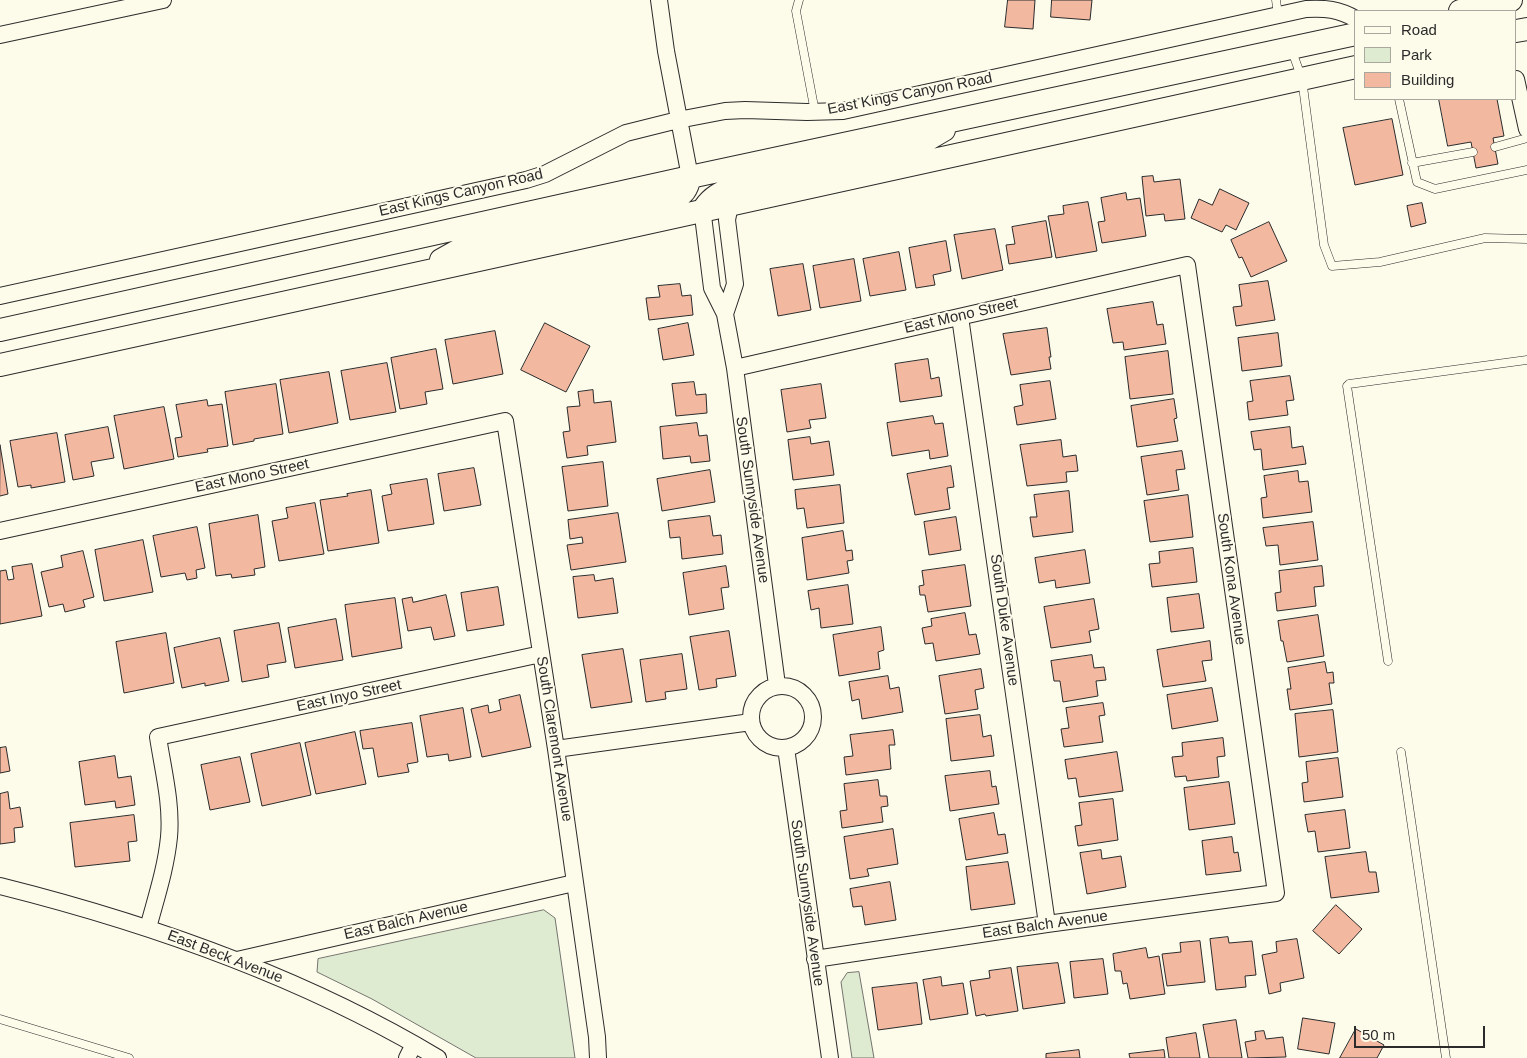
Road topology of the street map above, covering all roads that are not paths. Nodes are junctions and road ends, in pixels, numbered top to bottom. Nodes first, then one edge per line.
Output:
1 (163, 0) edge
2 (659, 0) edge
3 (798, 0) edge
4 (141, 2) edge
5 (1503, 5) edge
6 (1277, 7) edge
7 (1467, 10) edge
8 (1354, 18) edge
9 (1354, 34) edge
10 (0, 35) edge
11 (1291, 48) junction
12 (1354, 67) edge
13 (1302, 79) junction
14 (1517, 84) edge
15 (1399, 100) edge
16 (815, 112) junction
17 (962, 119) junction
18 (678, 120) junction
19 (1527, 129) edge
20 (1527, 138) edge
21 (1495, 147) dead end
22 (1473, 152) dead end
23 (1412, 163) junction
24 (1527, 170) edge
25 (690, 177) junction
26 (730, 205) junction
27 (703, 211) junction
28 (1527, 239) edge
29 (1187, 265) joint
30 (422, 271) junction
31 (0, 296) edge
32 (726, 314) junction
33 (960, 316) junction
34 (0, 330) edge
35 (1527, 360) edge
36 (0, 364) edge
37 (735, 368) junction
38 (505, 421) joint
39 (0, 531) edge
40 (541, 654) junction
41 (1388, 661) dead end
42 (777, 686) junction
43 (751, 722) junction
44 (786, 748) junction
45 (556, 749) junction
46 (1401, 752) dead end
47 (574, 883) junction
48 (0, 886) edge
49 (1276, 892) joint
50 (1048, 924) junction
51 (148, 928) junction
52 (815, 959) junction
53 (237, 960) junction
54 (0, 1020) edge
55 (410, 1051) edge
56 (129, 1058) edge
57 (438, 1058) edge
58 (598, 1058) edge
59 (830, 1058) edge
60 (1446, 1058) edge

1 - 4 street
2 - 18 street
3 - 16 lane
4 - 10 street
5 - 7 main road
6 - 8 street, East Kings Canyon Road
6 - 16 street, East Kings Canyon Road
9 - 11 main road
11 - 13 lane
11 - 17 main road
12 - 13 main road
13 - 26 main road
13 - 28 lane
14 - 19 street
15 - 23 lane
16 - 18 street, East Kings Canyon Road
17 - 25 main road
17 - 27 main road
18 - 25 street
18 - 31 street, East Kings Canyon Road
20 - 21 lane
22 - 23 lane
23 - 24 lane
25 - 30 main road
25 - 34 main road
26 - 27 main road
26 - 32 street, South Sunnyside Avenue
27 - 30 main road
27 - 32 street, South Sunnyside Avenue
29 - 33 street, East Mono Street
29 - 49 street, South Kona Avenue
30 - 36 main road
32 - 37 street, South Sunnyside Avenue
33 - 37 street, East Mono Street
33 - 50 street, South Duke Avenue
35 - 41 lane
37 - 42 street, South Sunnyside Avenue
38 - 39 street, East Mono Street
38 - 40 street, South Claremont Avenue
40 - 45 street, South Claremont Avenue
40 - 51 street, East Inyo Street
42 - 43 street
42 - 44 street
43 - 44 street
43 - 45 street
44 - 52 street, South Sunnyside Avenue
45 - 47 street, South Claremont Avenue
46 - 60 lane
47 - 53 street, East Balch Avenue
47 - 58 street, South Claremont Avenue
48 - 51 street, East Beck Avenue
49 - 50 street, East Balch Avenue
50 - 52 street, East Balch Avenue
51 - 53 street, East Beck Avenue
52 - 59 street, South Sunnyside Avenue
53 - 55 street, East Beck Avenue
54 - 56 lane
55 - 57 street, East Beck Avenue

